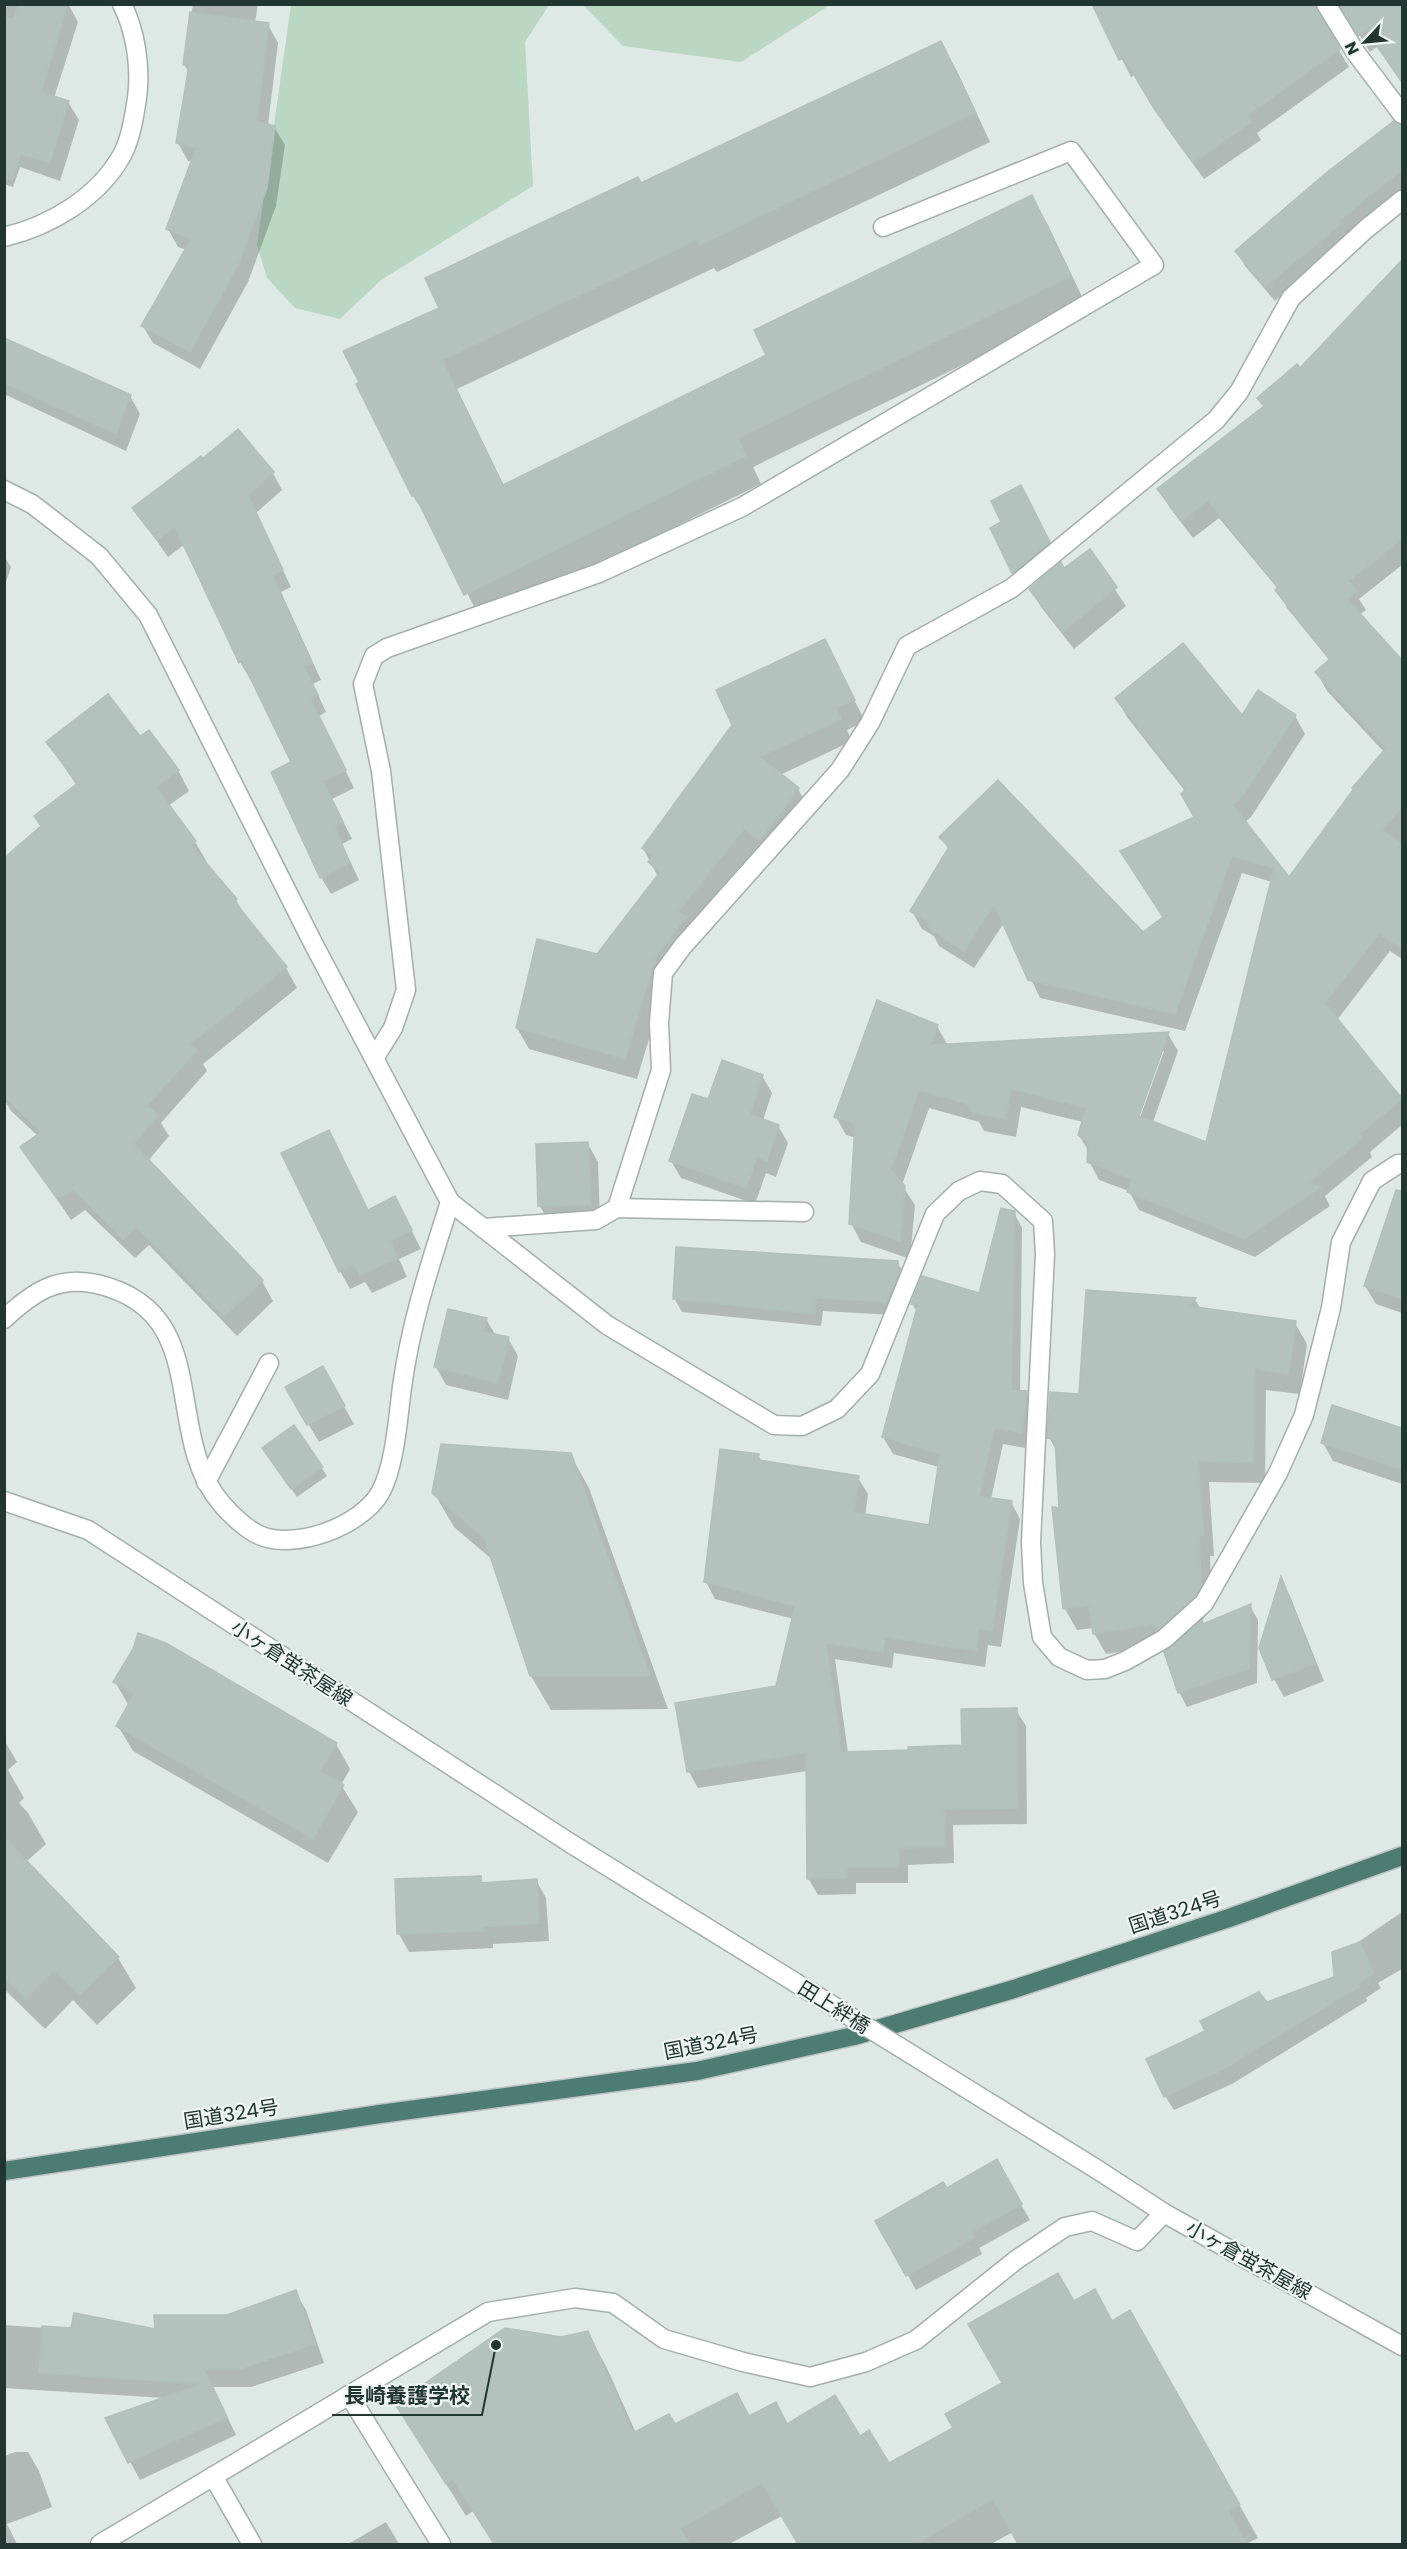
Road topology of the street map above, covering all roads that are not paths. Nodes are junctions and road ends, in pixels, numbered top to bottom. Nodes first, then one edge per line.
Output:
1 (122, 4) edge
2 (1326, 4) edge
3 (1402, 114) edge
4 (1402, 200) edge
5 (883, 227) dead end
6 (4, 237) edge
7 (4, 490) edge
8 (375, 1057) junction
9 (1402, 1164) edge
10 (450, 1202) junction
11 (616, 1208) junction
12 (804, 1212) dead end
13 (483, 1228) junction
14 (4, 1319) edge
15 (269, 1363) dead end
16 (206, 1482) junction
17 (4, 1502) edge
18 (570, 1843) joint
19 (1402, 1856) edge
20 (1098, 2170) joint
21 (4, 2171) edge
22 (1164, 2213) junction
23 (1402, 2346) edge
24 (349, 2394) junction
25 (213, 2476) junction
26 (100, 2544) edge
27 (252, 2544) edge
28 (441, 2544) edge

1 - 6 street
2 - 3 street
4 - 11 street
5 - 8 street
7 - 8 street
8 - 10 street
9 - 13 street
10 - 13 street
10 - 16 street
11 - 12 street
11 - 13 street
14 - 16 street
15 - 16 street
17 - 18 street, 小ヶ倉蛍茶屋線
18 - 20 street, 田上絆橋, bridge
19 - 21 highway, 国道324号
20 - 22 street, 小ヶ倉蛍茶屋線
22 - 23 street, 小ヶ倉蛍茶屋線
22 - 24 street
24 - 25 street
24 - 28 street
25 - 26 street
25 - 27 street

